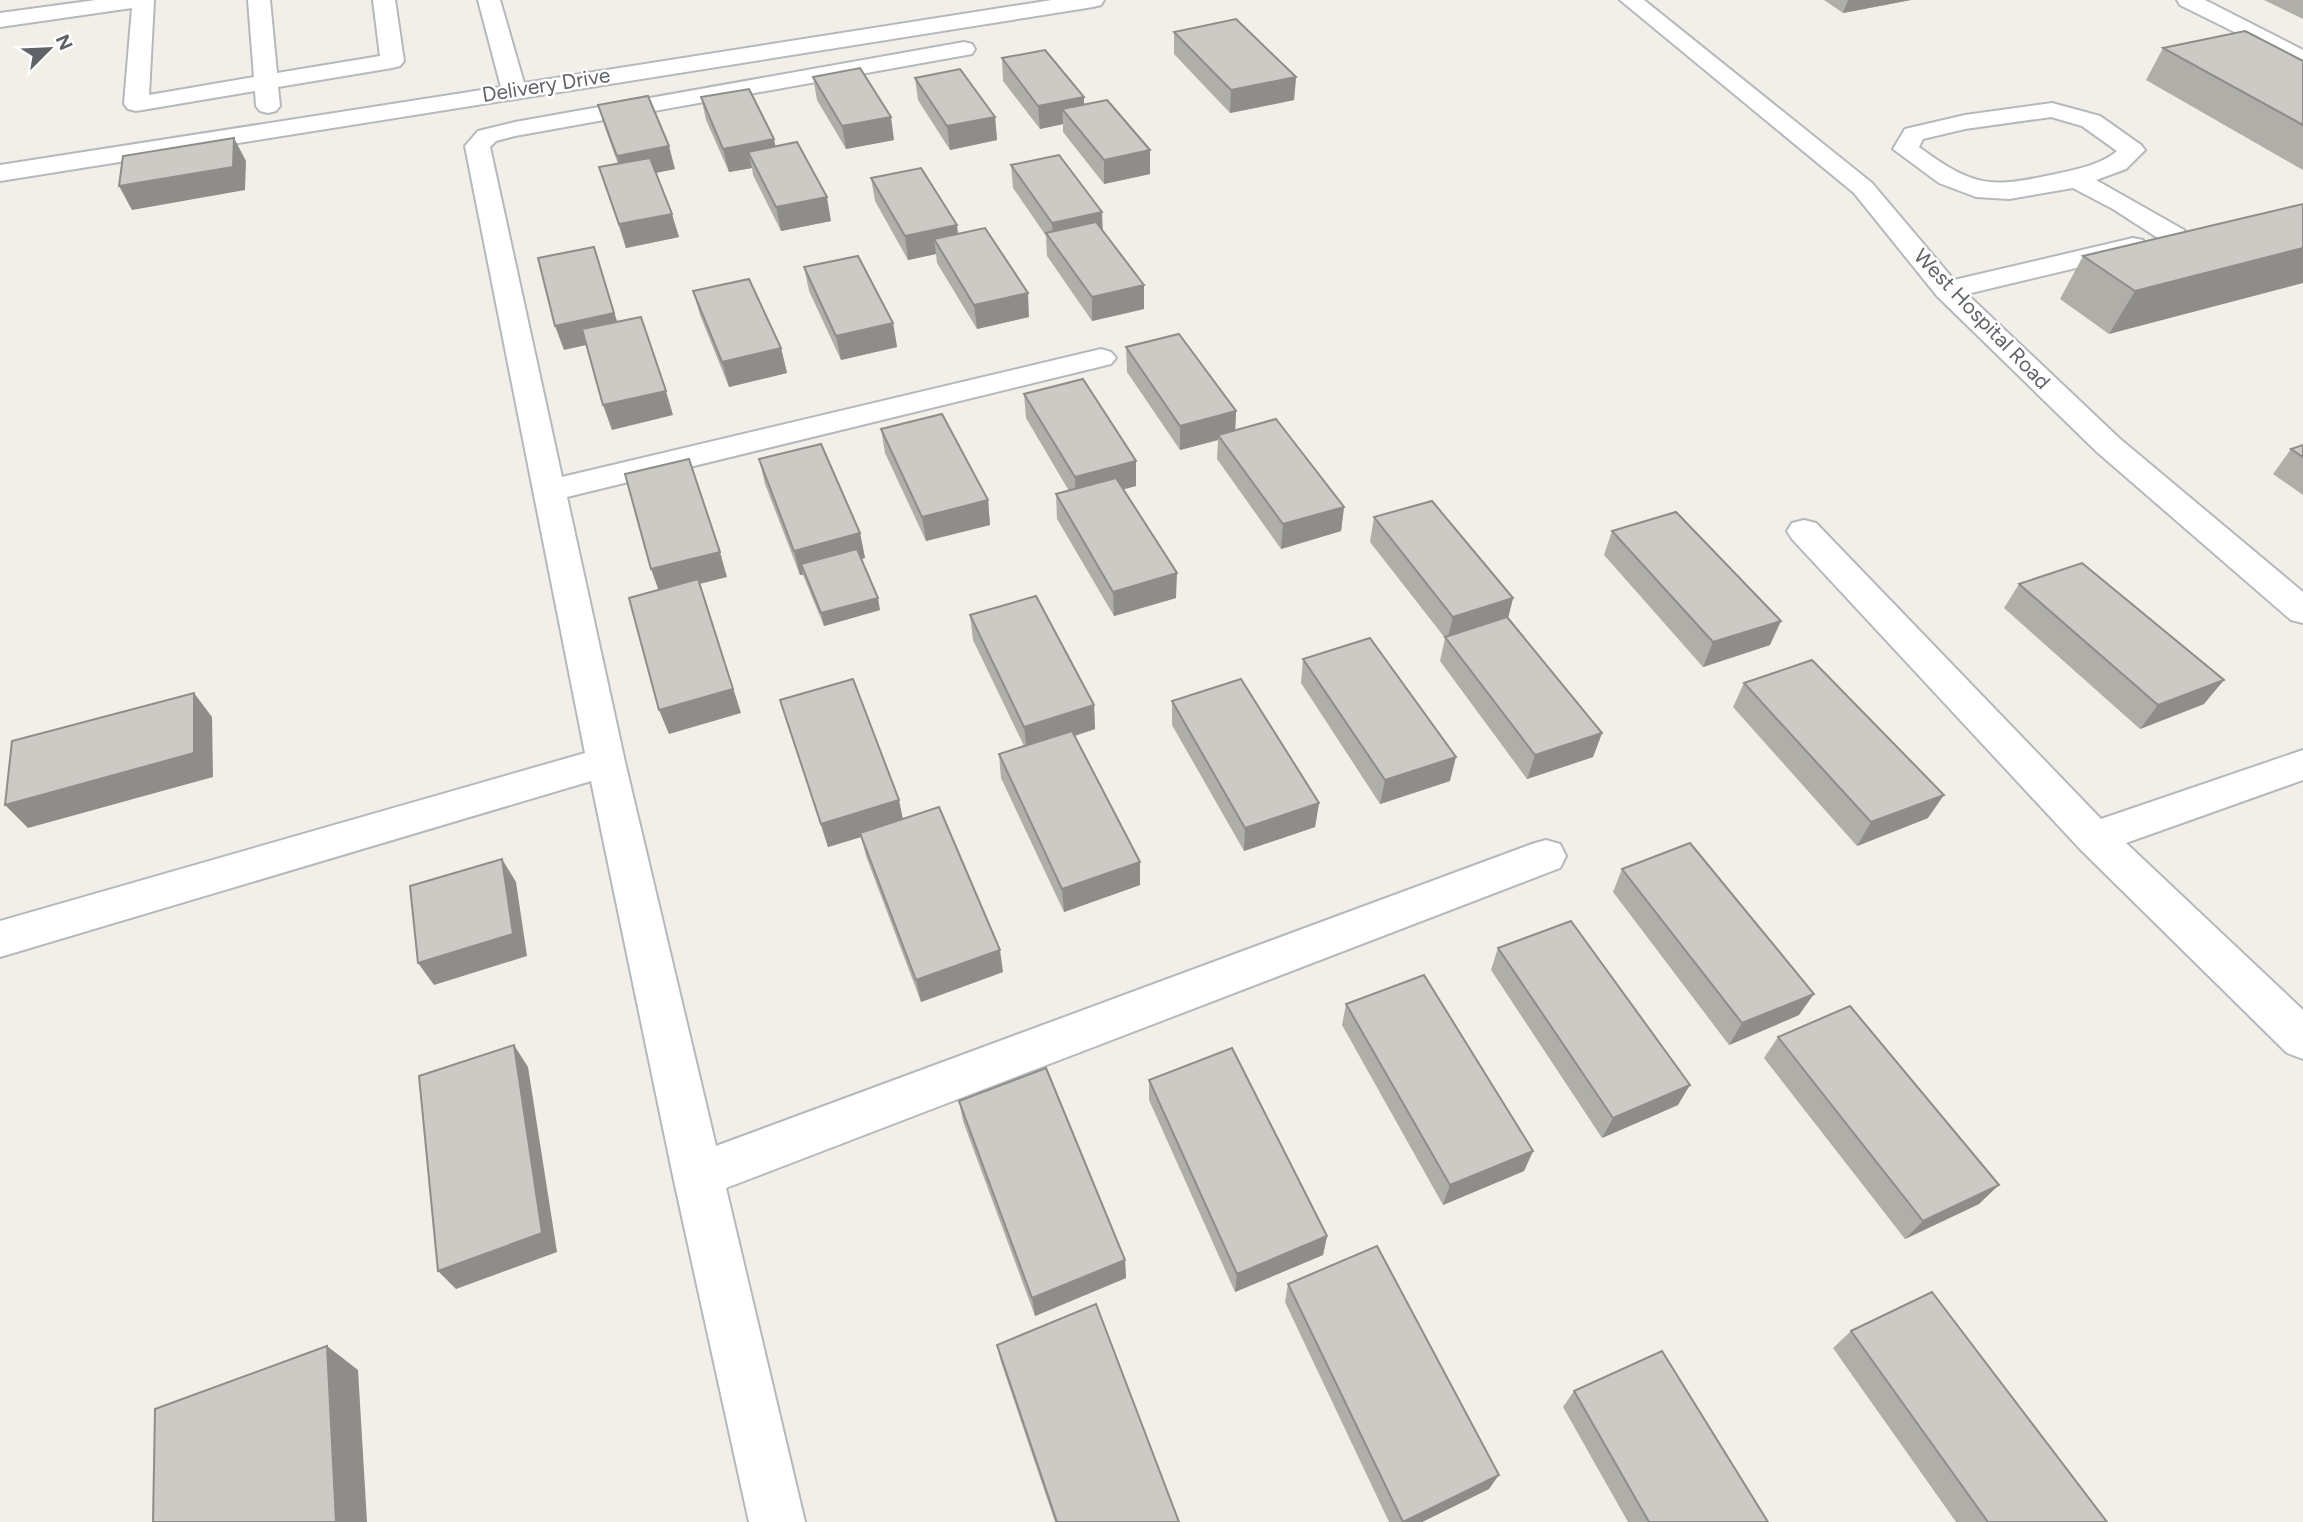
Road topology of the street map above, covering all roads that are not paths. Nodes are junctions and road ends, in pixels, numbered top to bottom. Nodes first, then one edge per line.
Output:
1 (143, 0) edge
2 (259, 0) edge
3 (384, 0) edge
4 (489, 0) edge
5 (1093, 0) edge
6 (1631, 0) edge
7 (2188, 0) edge
8 (0, 20) edge
9 (2292, 30) dead end
10 (2261, 37) junction
11 (964, 50) dead end
12 (2303, 59) edge
13 (264, 80) junction
14 (514, 90) junction
15 (272, 130) junction
16 (0, 173) edge
17 (2070, 180) junction
18 (1947, 290) junction
19 (1101, 358) dead end
20 (548, 491) junction
21 (1804, 531) dead end
22 (2295, 595) edge
23 (606, 762) junction
24 (2303, 765) edge
25 (2094, 838) junction
26 (1546, 856) dead end
27 (0, 939) edge
28 (2303, 1039) edge
29 (697, 1176) junction
30 (777, 1522) edge

1 - 8 street
1 - 13 street
2 - 13 street
3 - 13 street
4 - 14 street
5 - 14 street, Delivery Drive
6 - 18 street, West Hospital Road
7 - 10 street
9 - 10 street
10 - 12 street
11 - 20 street
13 - 15 street
14 - 15 street, Delivery Drive
15 - 16 street, Delivery Drive
17 - 17 street
17 - 18 street
18 - 22 street, West Hospital Road
19 - 20 street
20 - 23 street
21 - 25 street
23 - 27 street
23 - 29 street
24 - 25 street
25 - 28 street
26 - 29 street
29 - 30 street

